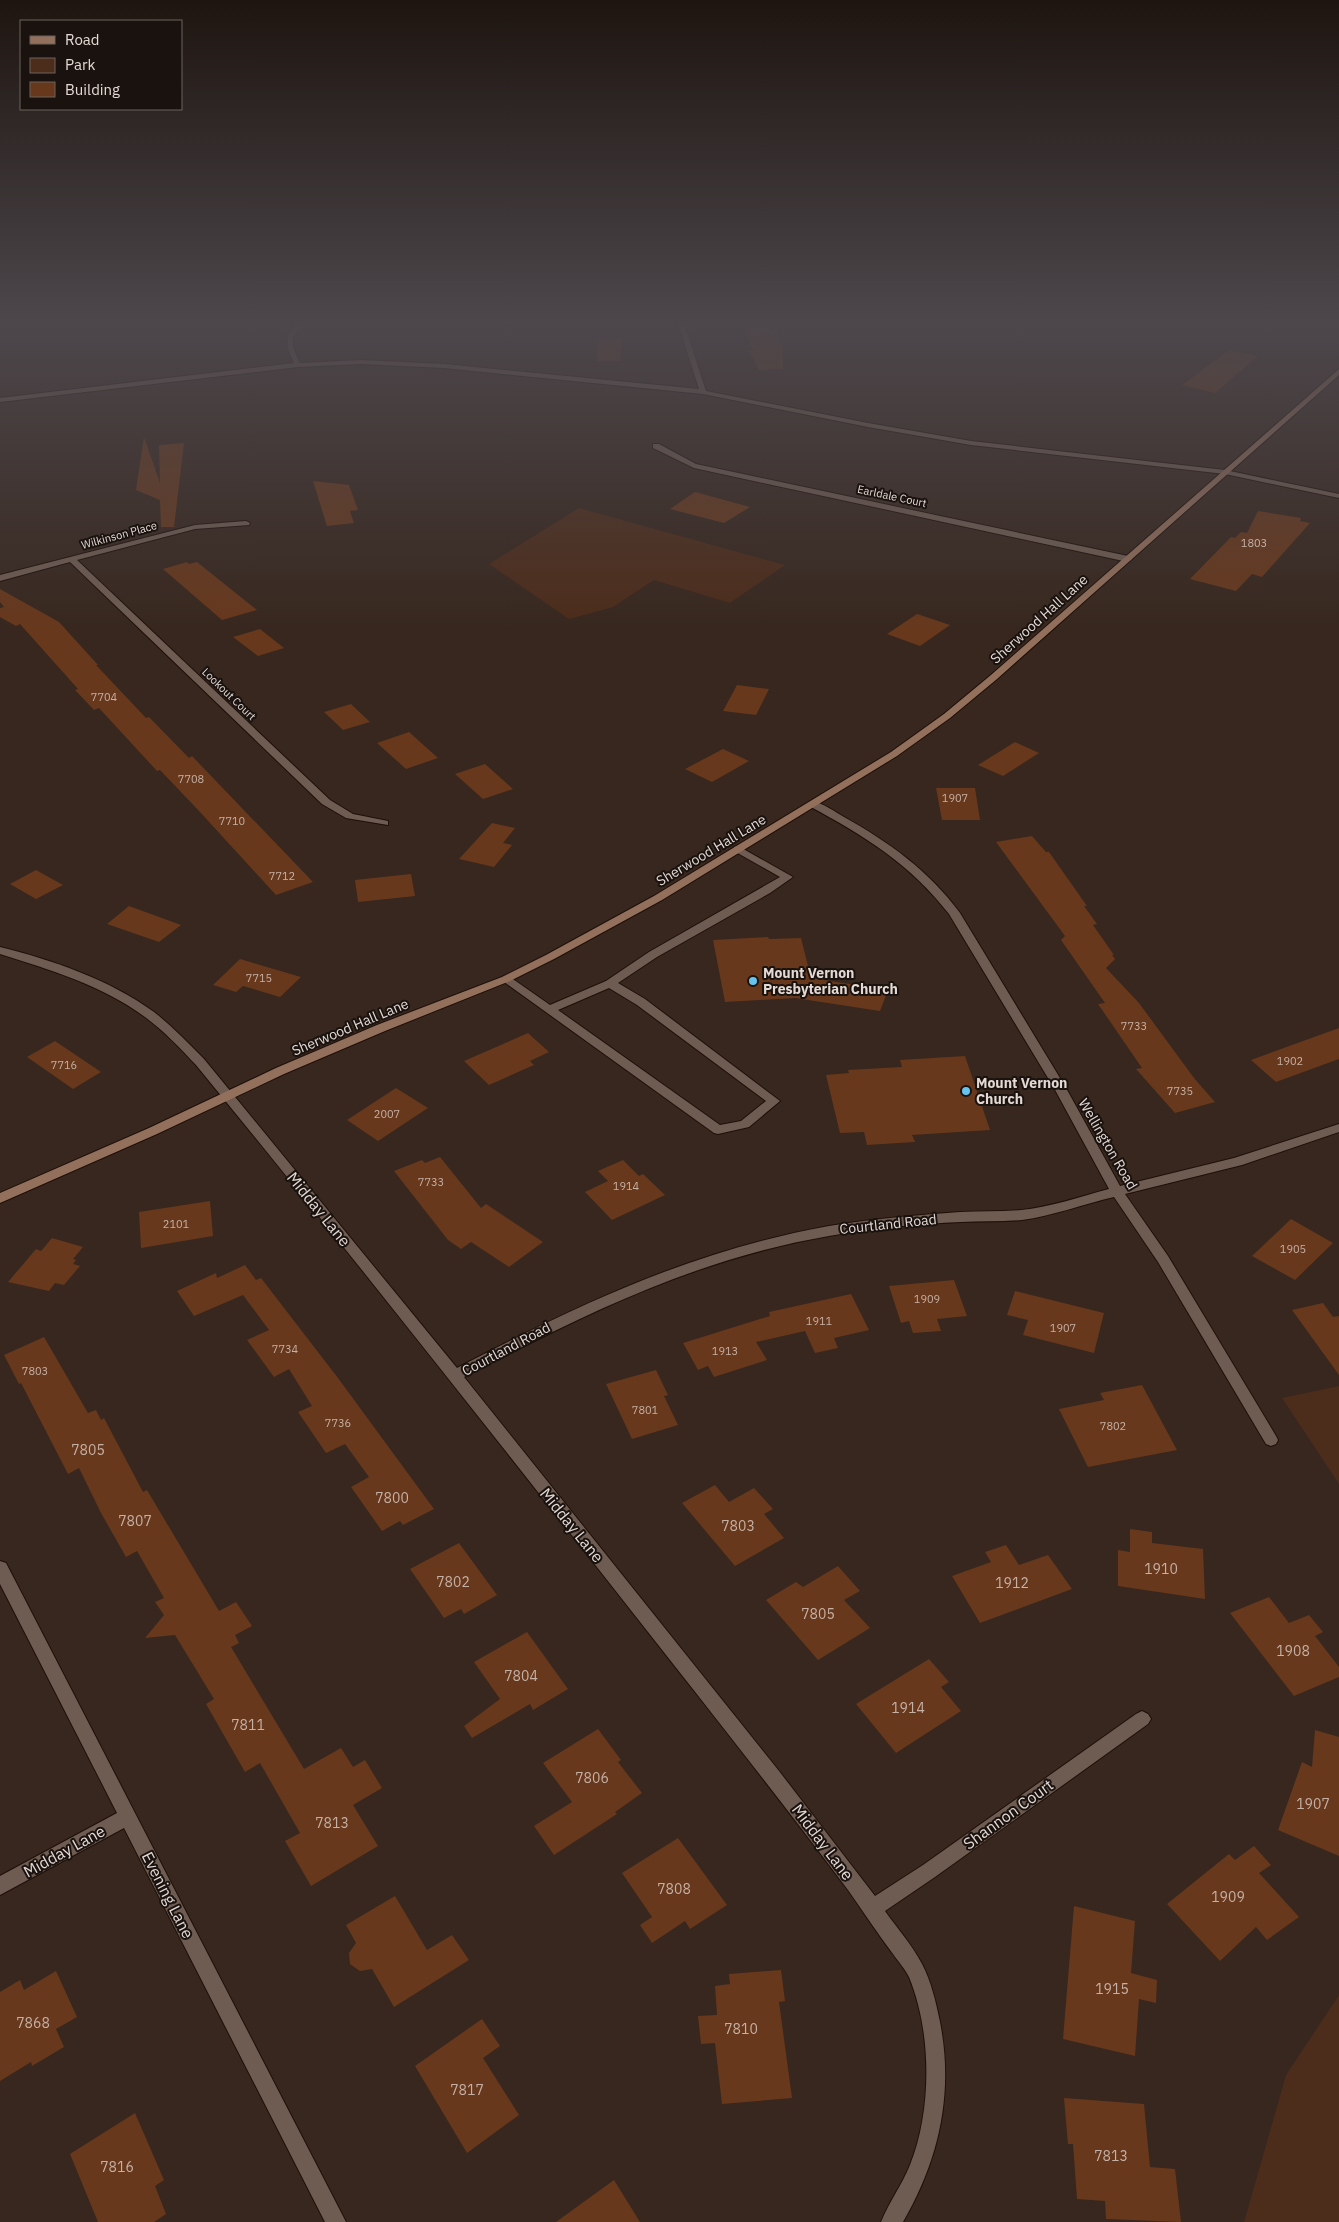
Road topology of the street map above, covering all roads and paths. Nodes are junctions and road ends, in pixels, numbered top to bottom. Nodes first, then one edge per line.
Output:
1 (861, 424) edge
2 (1280, 424) edge
3 (656, 446) dead end
4 (1225, 472) junction
5 (1339, 496) edge
6 (246, 523) dead end
7 (71, 559) junction
8 (1128, 559) junction
9 (0, 578) edge
10 (813, 804) junction
11 (384, 823) dead end
12 (738, 849) junction
13 (0, 950) edge
14 (506, 979) junction
15 (610, 983) junction
16 (549, 1010) junction
17 (228, 1096) junction
18 (1339, 1128) edge
19 (1117, 1192) junction
20 (0, 1198) edge
21 (454, 1376) junction
22 (1271, 1440) dead end
23 (0, 1568) edge
24 (1142, 1719) dead end
25 (128, 1816) junction
26 (0, 1886) edge
27 (873, 1908) junction
28 (336, 2222) edge
29 (891, 2222) edge

1 - 4 street
2 - 4 main road, Sherwood Hall Lane
3 - 8 street, Earldale Court
4 - 5 street
4 - 8 main road, Sherwood Hall Lane
6 - 7 street, Wilkinson Place
7 - 9 street, Wilkinson Place
7 - 11 street, Lookout Court
8 - 10 main road, Sherwood Hall Lane
10 - 12 main road, Sherwood Hall Lane
10 - 19 street, Wellington Road
12 - 14 main road, Sherwood Hall Lane
12 - 15 street
13 - 17 street, Midday Lane
14 - 16 street
14 - 17 main road, Sherwood Hall Lane
15 - 16 street
15 - 16 street
17 - 20 main road, Sherwood Hall Lane
17 - 21 street, Midday Lane
18 - 19 street, Courtland Road
19 - 21 street, Courtland Road
19 - 22 street, Wellington Road
21 - 27 street, Midday Lane
23 - 25 street, Evening Lane
24 - 27 street, Shannon Court
25 - 26 street, Midday Lane
25 - 28 street, Evening Lane
27 - 29 street, Midday Lane

